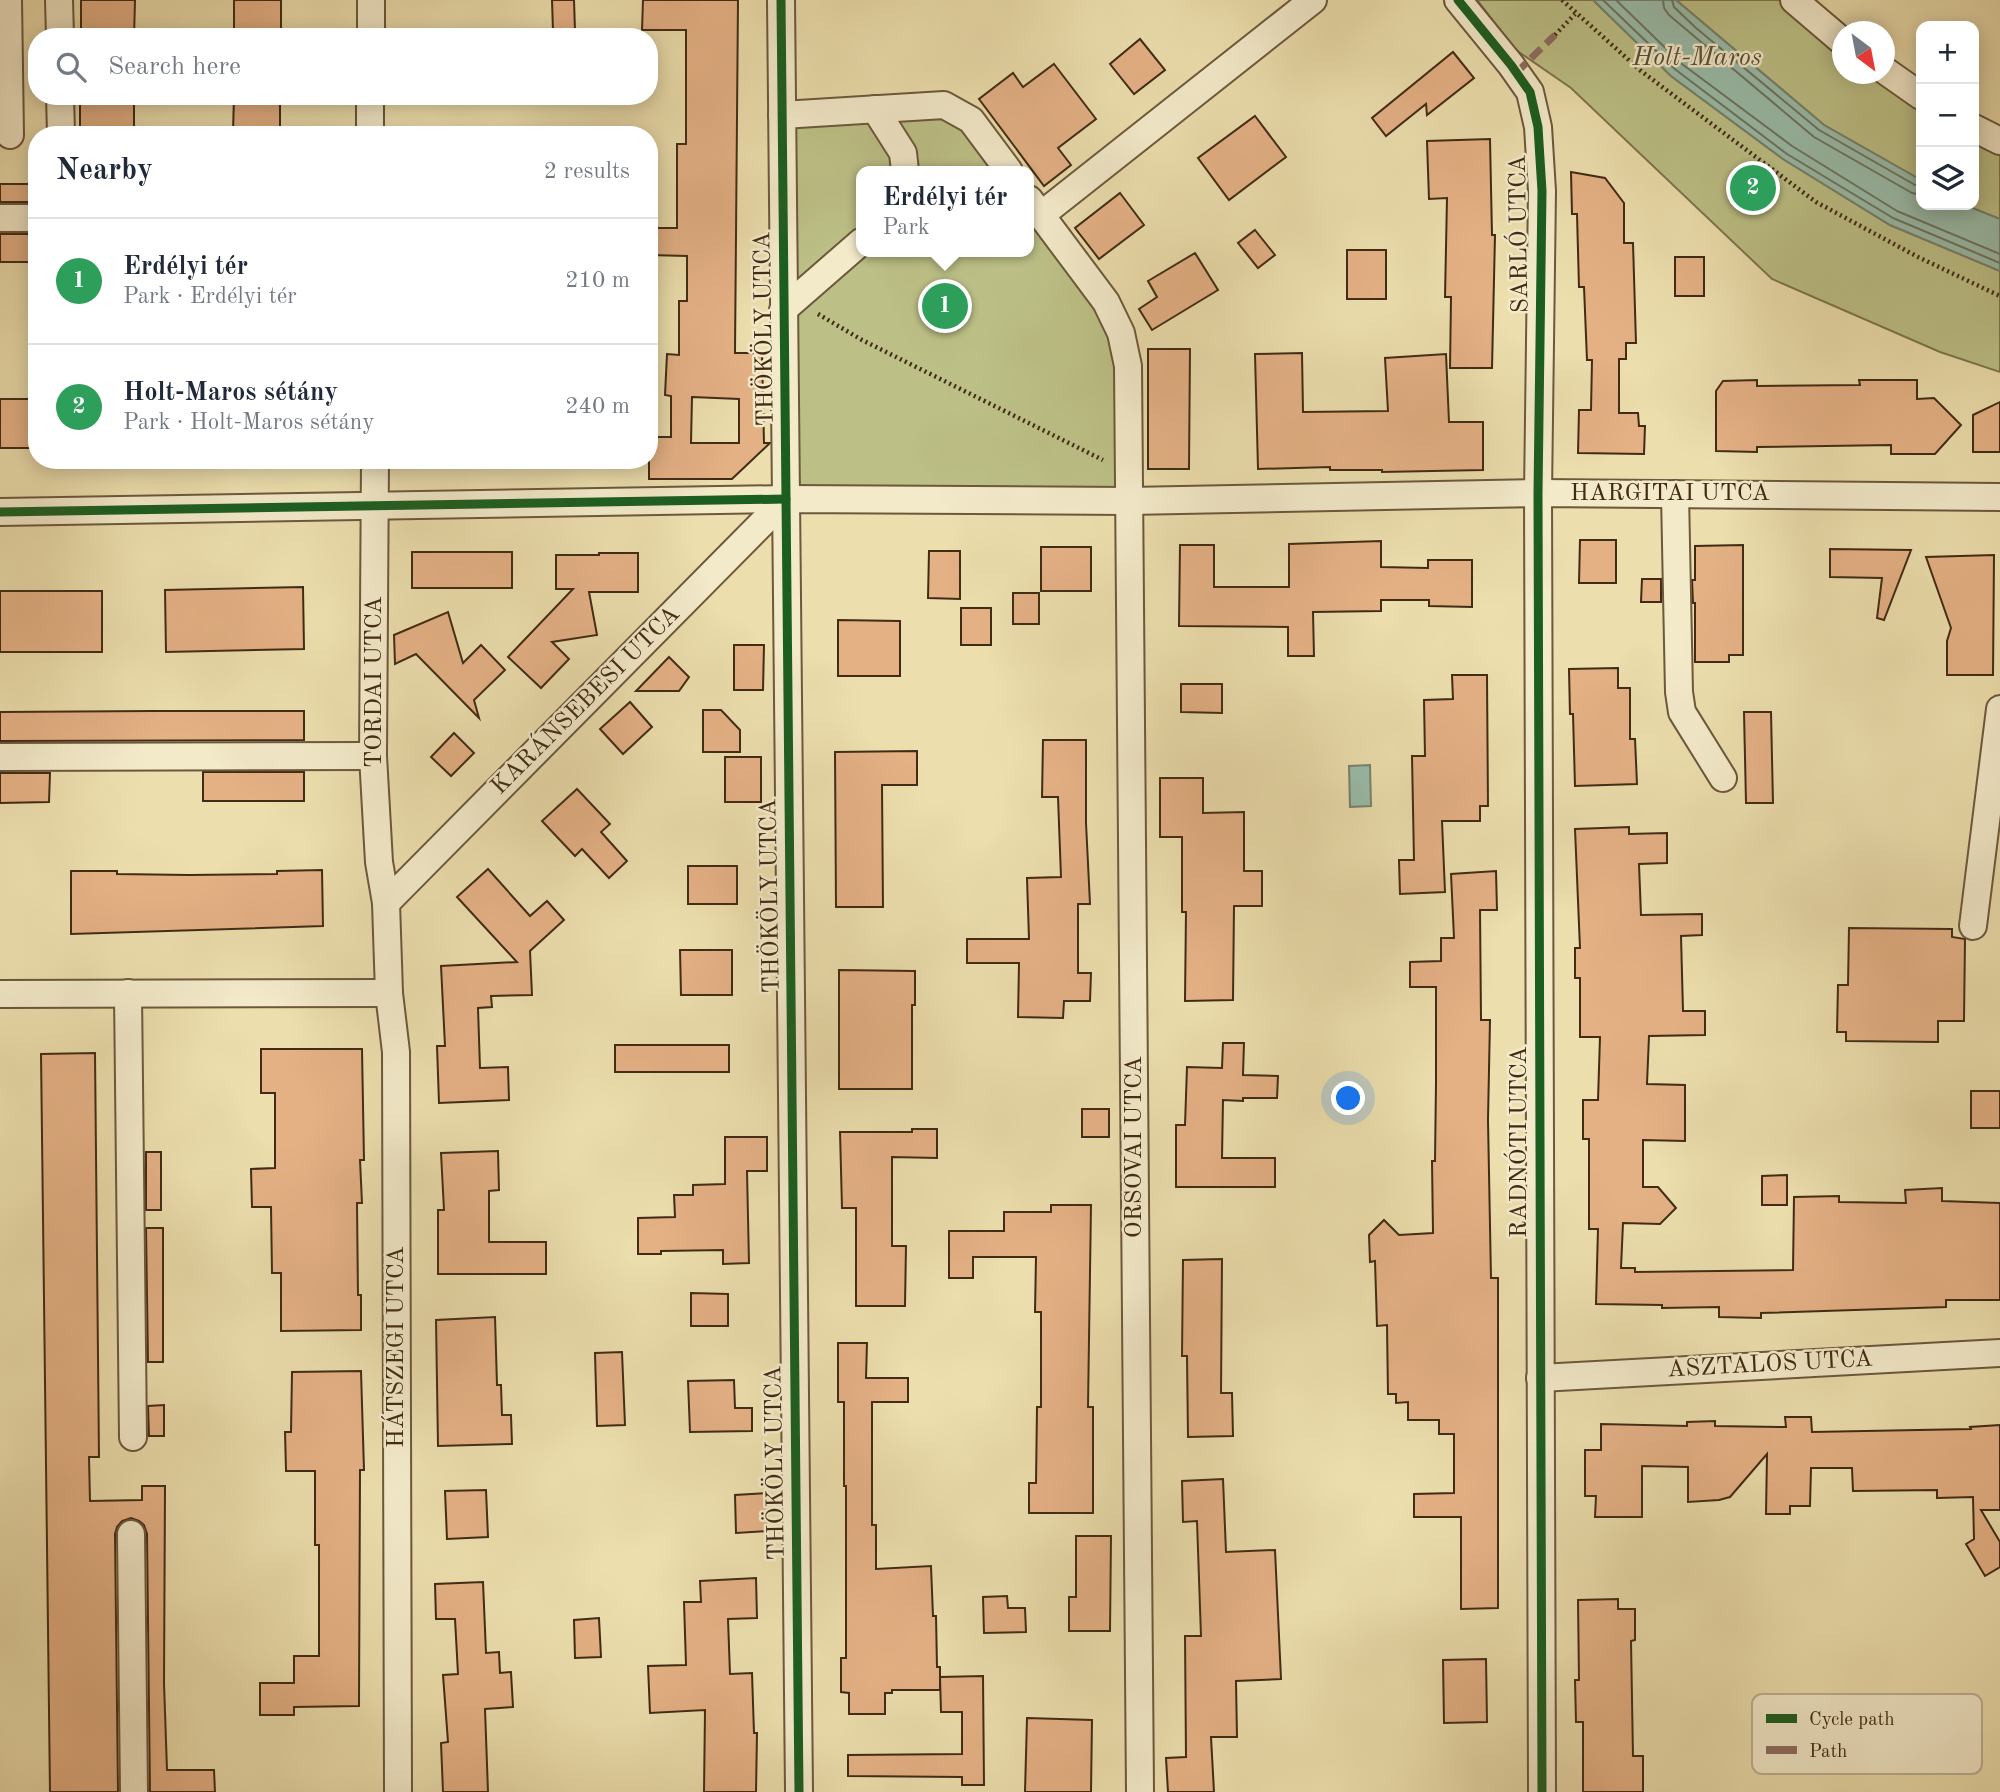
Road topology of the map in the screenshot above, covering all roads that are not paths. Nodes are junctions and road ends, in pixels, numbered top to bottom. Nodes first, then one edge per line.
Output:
1 (8, 0) edge
2 (59, 0) edge
3 (370, 0) edge
4 (781, 0) edge
5 (1313, 0) edge
6 (1458, 0) edge
7 (1794, 0) edge
8 (60, 28) edge
9 (370, 28) edge
10 (1832, 32) edge
11 (1895, 78) edge
12 (1916, 93) edge
13 (60, 105) edge
14 (370, 105) edge
15 (875, 109) junction
16 (782, 114) junction
17 (61, 126) edge
18 (370, 126) edge
19 (1979, 130) edge
20 (10, 135) dead end
21 (2000, 141) edge
22 (904, 166) edge
23 (1005, 166) edge
24 (1035, 207) edge
25 (0, 218) edge
26 (28, 218) edge
27 (856, 246) edge
28 (791, 304) junction
29 (375, 469) edge
30 (1538, 493) junction
31 (1675, 494) junction
32 (2000, 497) edge
33 (786, 499) junction
34 (1129, 502) junction
35 (376, 505) junction
36 (0, 512) edge
37 (2000, 709) edge
38 (373, 756) junction
39 (0, 757) edge
40 (1723, 778) dead end
41 (386, 903) junction
42 (1973, 926) dead end
43 (128, 993) junction
44 (389, 993) junction
45 (0, 994) edge
46 (2000, 1353) edge
47 (1540, 1378) junction
48 (133, 1437) dead end
49 (131, 1534) dead end
50 (134, 1792) edge
51 (398, 1792) edge
52 (799, 1792) edge
53 (1140, 1792) edge
54 (1542, 1792) edge

1 - 20 street
2 - 8 street
3 - 9 street
4 - 16 street, THÖKÖLY UTCA
5 - 24 street
6 - 30 street, SARLÓ UTCA
7 - 10 street
11 - 12 street
13 - 17 street
14 - 18 street
15 - 16 street
15 - 22 street
15 - 23 street
16 - 28 street, THÖKÖLY UTCA
19 - 21 street
24 - 34 street, ORSOVAI UTCA
25 - 26 street
27 - 28 street
28 - 33 street, THÖKÖLY UTCA
29 - 35 street, TORDAI UTCA
30 - 31 street, HARGITAI UTCA
30 - 34 street, HARGITAI UTCA
30 - 47 street, RADNÓTI UTCA
31 - 32 street, HARGITAI UTCA
31 - 40 street
33 - 34 street, HARGITAI UTCA
33 - 35 street
33 - 41 street, KARÁNSEBESI UTCA
33 - 52 street, THÖKÖLY UTCA
34 - 53 street, ORSOVAI UTCA
35 - 36 street
35 - 38 street, TORDAI UTCA
37 - 42 street
38 - 39 street
38 - 41 street, TORDAI UTCA
41 - 44 street, HÁTSZEGI UTCA
43 - 44 street
43 - 45 street
43 - 48 street
44 - 51 street, HÁTSZEGI UTCA
46 - 47 street, ASZTALOS UTCA
47 - 54 street, RADNÓTI UTCA
49 - 50 street

